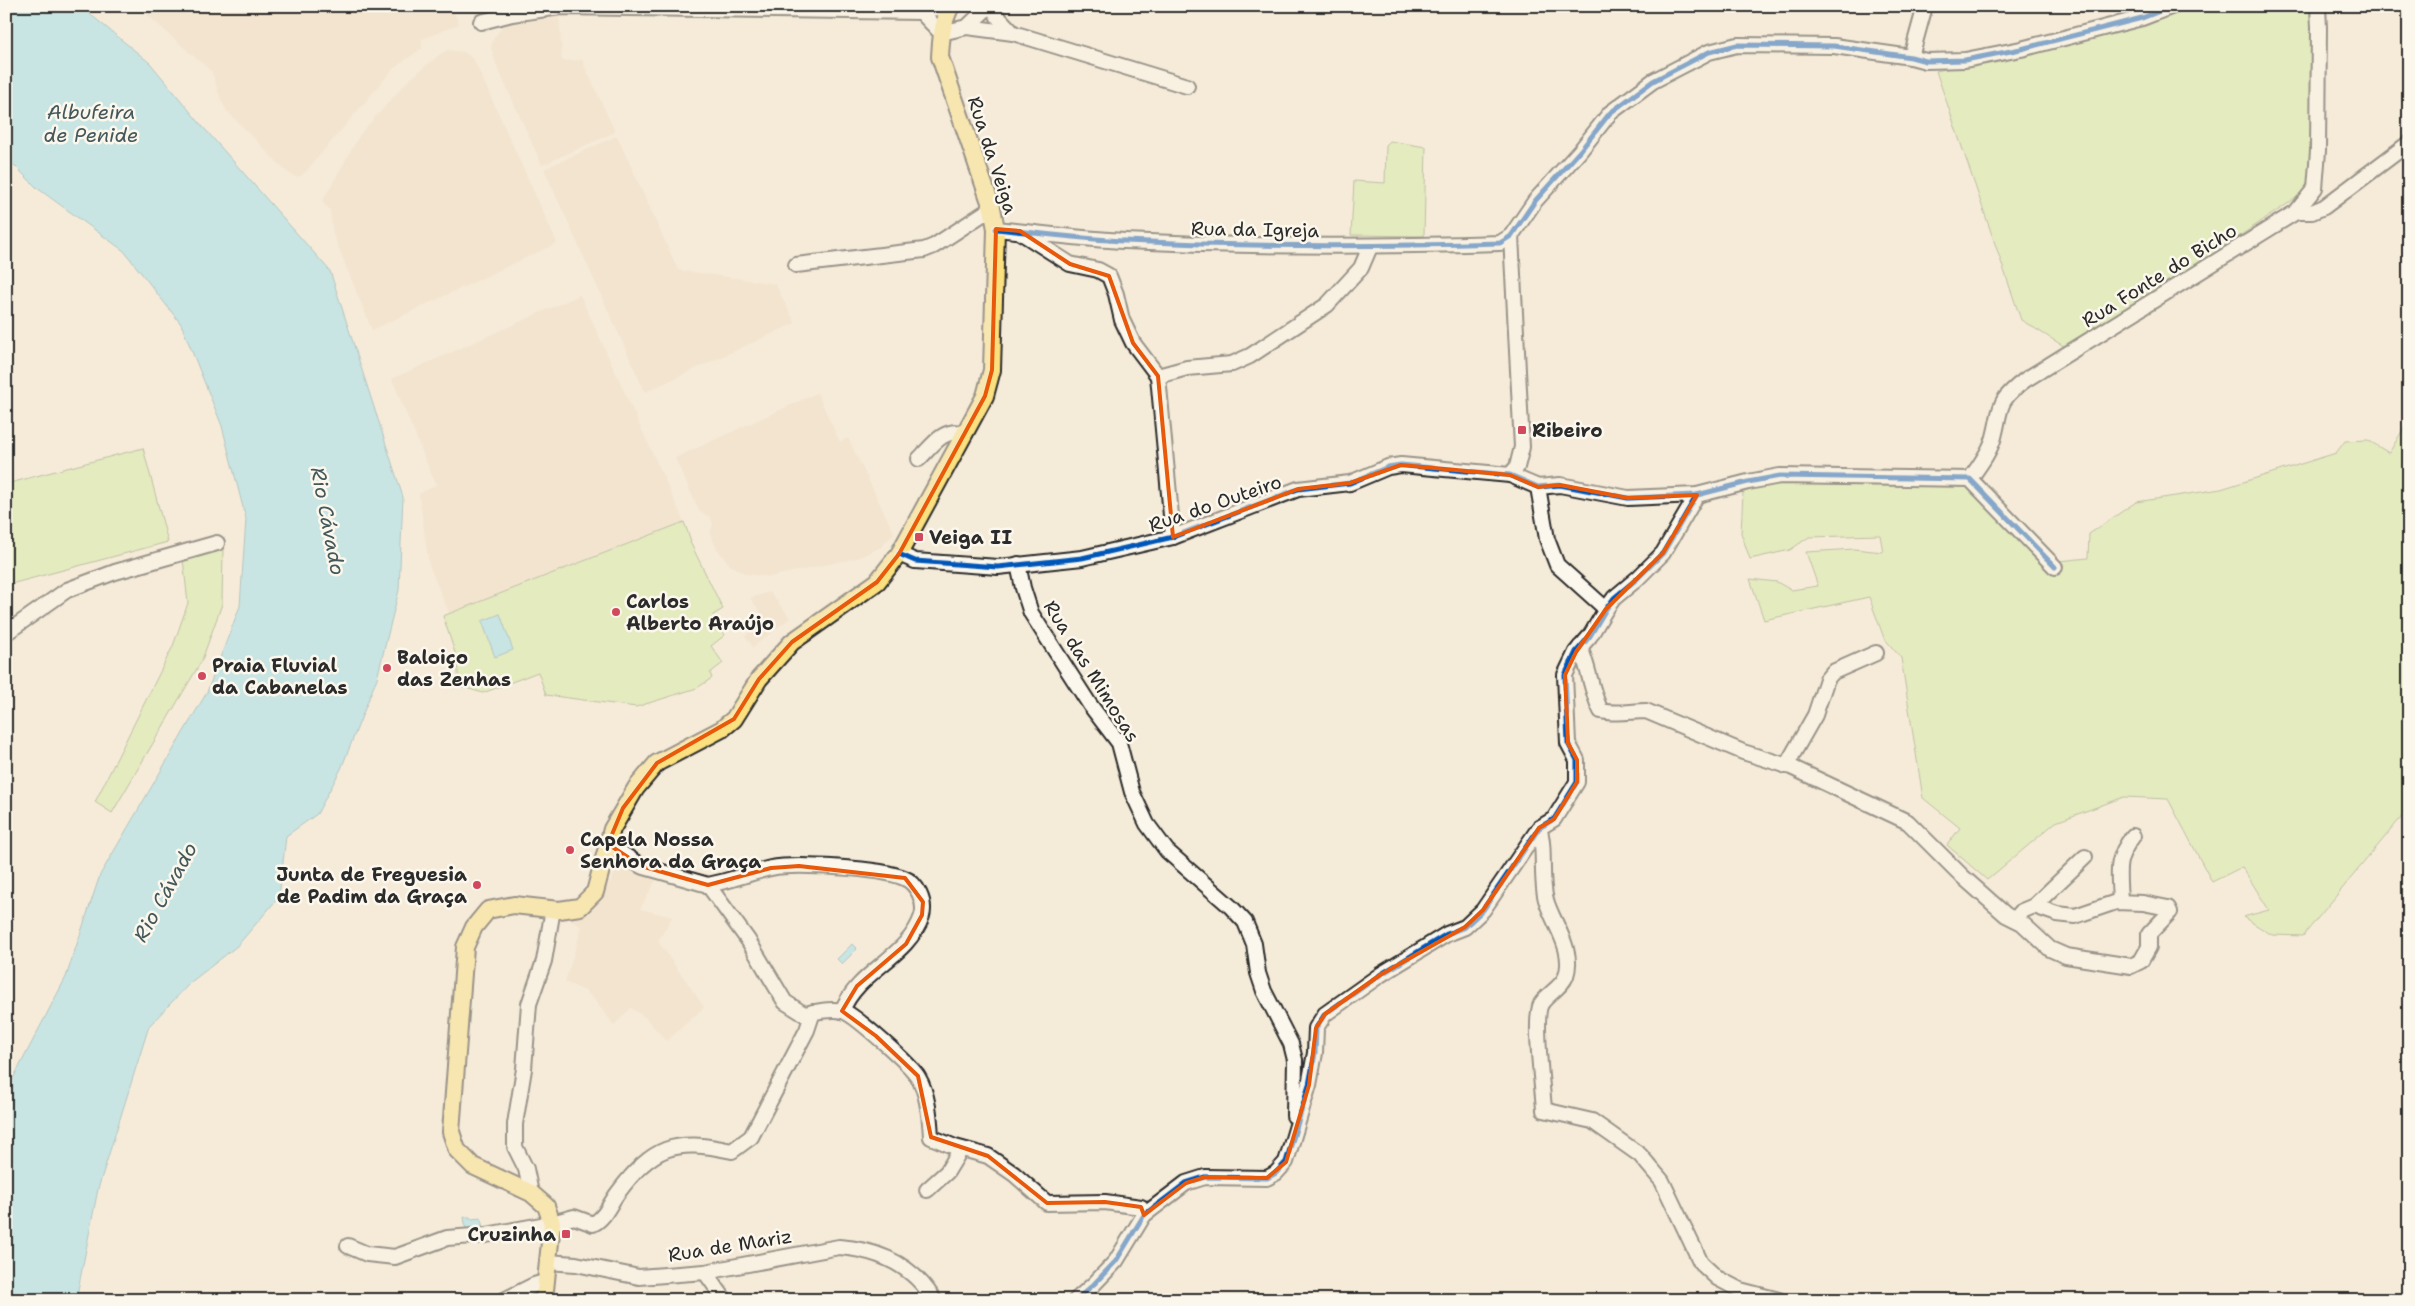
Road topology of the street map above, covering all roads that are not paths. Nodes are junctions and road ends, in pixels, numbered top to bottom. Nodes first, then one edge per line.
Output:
1 (986, 6) edge
2 (992, 6) edge
3 (1925, 6) edge
4 (2173, 6) edge
5 (2318, 6) edge
6 (951, 7) edge
7 (924, 9) edge
8 (484, 27) dead end
9 (967, 27) junction
10 (1013, 33) junction
11 (941, 34) junction
12 (1911, 57) junction
13 (1187, 86) dead end
14 (2409, 143) edge
15 (992, 208) junction
16 (2296, 212) junction
17 (996, 229) junction
18 (1020, 231) junction
19 (1511, 236) junction
20 (1370, 247) junction
21 (796, 265) dead end
22 (1158, 376) junction
23 (964, 434) junction
24 (919, 459) dead end
25 (1510, 475) junction
26 (1970, 479) junction
27 (1538, 487) junction
28 (1697, 495) junction
29 (1173, 537) junction
30 (217, 543) dead end
31 (898, 554) junction
32 (1018, 564) junction
33 (2055, 566) dead end
34 (1606, 609) junction
35 (6, 633) edge
36 (1580, 647) junction
37 (1876, 652) dead end
38 (1786, 766) junction
39 (1539, 828) junction
40 (2133, 836) dead end
41 (608, 844) junction
42 (2085, 857) dead end
43 (708, 885) junction
44 (2120, 902) junction
45 (2034, 906) junction
46 (553, 910) junction
47 (2015, 920) junction
48 (842, 1011) junction
49 (813, 1012) junction
50 (1294, 1134) junction
51 (961, 1149) junction
52 (927, 1190) dead end
53 (531, 1192) junction
54 (1144, 1215) junction
55 (552, 1223) junction
56 (348, 1246) dead end
57 (547, 1262) junction
58 (705, 1272) junction
59 (545, 1282) junction
60 (504, 1300) edge
61 (544, 1300) edge
62 (726, 1300) edge
63 (934, 1300) edge
64 (1076, 1300) edge
65 (1778, 1300) edge

1 - 9 street
2 - 10 street
3 - 12 street
4 - 12 street
5 - 16 street
6 - 7 street
6 - 11 main road, Rua da Veiga
7 - 8 street
7 - 11 street
9 - 10 street
9 - 11 street
10 - 13 street
11 - 15 main road, Rua da Veiga
12 - 19 street
14 - 16 street, Rua Fonte do Bicho
15 - 17 main road, Rua da Veiga
15 - 21 street
16 - 26 street, Rua Fonte do Bicho
17 - 18 street, Rua da Igreja
17 - 23 main road, Rua da Veiga
18 - 20 street, Rua da Igreja
18 - 22 street
19 - 20 street, Rua da Igreja
19 - 25 street
20 - 22 street
22 - 29 street
23 - 24 street
23 - 31 main road, Rua da Veiga
25 - 27 street, Rua do Outeiro
25 - 29 street, Rua do Outeiro
26 - 28 street
26 - 33 street
27 - 28 street
27 - 34 street
28 - 34 street
29 - 32 street, Rua do Outeiro
30 - 35 street
31 - 32 street, Rua do Outeiro
31 - 41 main road, Rua da Veiga
32 - 50 street, Rua das Mimosas
34 - 36 street
36 - 38 street
36 - 39 street
37 - 38 street
38 - 47 street
39 - 50 street
39 - 65 street
40 - 44 street
41 - 43 street
41 - 46 main road, Rua da Veiga
42 - 45 street
43 - 48 street
43 - 49 street
44 - 45 street
44 - 47 street
45 - 47 street
46 - 53 street
46 - 53 main road, Rua da Veiga
48 - 49 street
48 - 51 street
49 - 55 street
50 - 54 street
51 - 52 street
51 - 54 street
53 - 55 main road
54 - 64 street
55 - 56 street
55 - 57 main road
57 - 58 street, Rua de Mariz
57 - 59 main road
58 - 62 street
58 - 63 street, Rua de Mariz
59 - 60 street
59 - 61 main road

